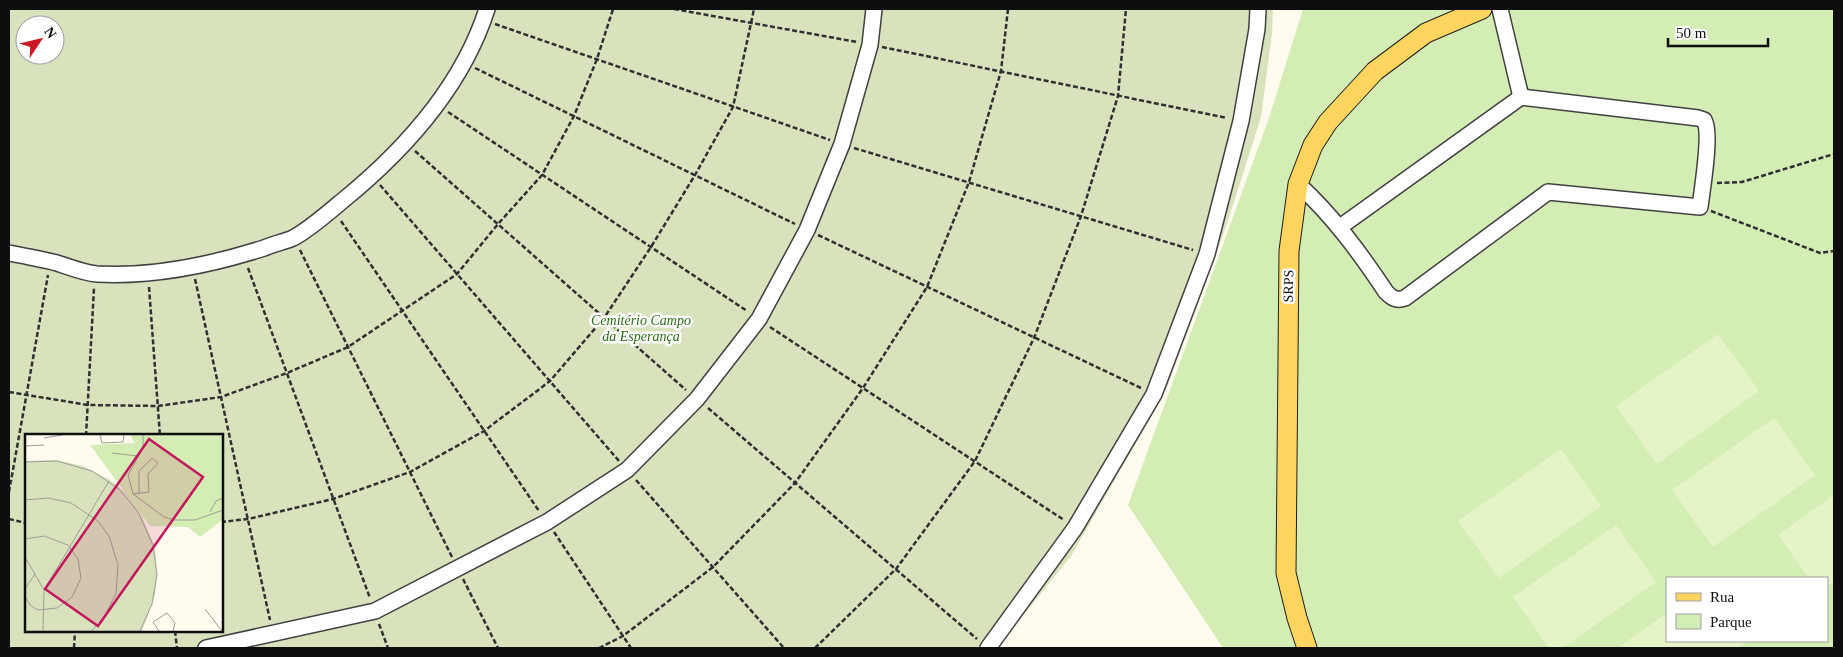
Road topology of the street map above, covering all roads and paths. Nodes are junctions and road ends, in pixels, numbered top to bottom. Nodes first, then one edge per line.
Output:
1 (487, 9) edge
2 (613, 9) edge
3 (674, 9) edge
4 (754, 9) edge
5 (874, 9) edge
6 (1008, 9) edge
7 (1126, 9) edge
8 (1258, 9) edge
9 (1482, 9) edge
10 (1500, 9) edge
11 (751, 23) junction
12 (870, 44) junction
13 (1001, 72) junction
14 (1118, 96) junction
15 (1521, 97) junction
16 (1240, 121) junction
17 (1834, 154) edge
18 (373, 176) junction
19 (1703, 183) junction
20 (1298, 184) junction
21 (1700, 207) junction
22 (333, 209) junction
23 (1340, 227) junction
24 (294, 238) junction
25 (1834, 251) edge
26 (9, 253) edge
27 (244, 254) junction
28 (50, 261) junction
29 (193, 266) junction
30 (147, 273) junction
31 (95, 274) junction
32 (457, 274) junction
33 (402, 311) junction
34 (348, 347) junction
35 (287, 373) junction
36 (550, 381) junction
37 (9, 392) edge
38 (26, 395) junction
39 (221, 397) junction
40 (88, 405) junction
41 (158, 406) junction
42 (484, 431) junction
43 (86, 434) edge
44 (160, 434) edge
45 (627, 470) junction
46 (410, 472) junction
47 (9, 492) edge
48 (334, 498) junction
49 (9, 519) edge
50 (248, 519) junction
51 (25, 522) edge
52 (222, 522) edge
53 (547, 522) junction
54 (713, 567) junction
55 (458, 569) junction
56 (375, 612) junction
57 (75, 632) edge
58 (175, 632) edge
59 (273, 634) junction
60 (623, 636) junction
61 (74, 648) edge
62 (177, 648) edge
63 (206, 648) edge
64 (388, 648) edge
65 (498, 648) edge
66 (599, 648) edge
67 (631, 648) edge
68 (784, 648) edge
69 (816, 648) edge
70 (988, 648) edge
71 (1307, 648) edge

1 - 18 lane
2 - 32 path
3 - 11 path
4 - 11 path
5 - 12 lane
6 - 13 path
7 - 14 path
8 - 16 lane
9 - 20 main road, SRPS
10 - 15 lane
11 - 12 path
11 - 36 path
12 - 13 path
12 - 45 lane
13 - 14 path
13 - 54 path
14 - 16 path
14 - 69 path
15 - 19 lane
15 - 23 lane
16 - 70 lane
17 - 19 path
18 - 22 lane
18 - 32 path
19 - 21 lane
20 - 23 lane
20 - 71 main road, SRPS
21 - 23 lane
21 - 25 path
22 - 24 lane
22 - 33 path
24 - 27 lane
24 - 34 path
26 - 28 lane
27 - 29 lane
27 - 35 path
28 - 31 lane
28 - 38 path
29 - 30 lane
29 - 39 path
30 - 31 lane
30 - 41 path
31 - 40 path
32 - 33 path
32 - 36 path
33 - 34 path
33 - 42 path
34 - 35 path
34 - 46 path
35 - 39 path
35 - 48 path
36 - 42 path
36 - 45 path
37 - 38 path
38 - 40 path
38 - 47 path
39 - 41 path
39 - 50 path
40 - 41 path
40 - 43 path
41 - 44 path
42 - 46 path
42 - 53 path
45 - 53 lane
45 - 54 path
46 - 48 path
46 - 55 path
48 - 50 path
48 - 56 path
49 - 51 path
50 - 52 path
50 - 59 path
53 - 55 lane
53 - 60 path
54 - 60 path
54 - 68 path
55 - 56 lane
55 - 65 path
56 - 59 lane
56 - 64 path
57 - 61 path
58 - 62 path
59 - 63 lane
60 - 66 path
60 - 67 path

